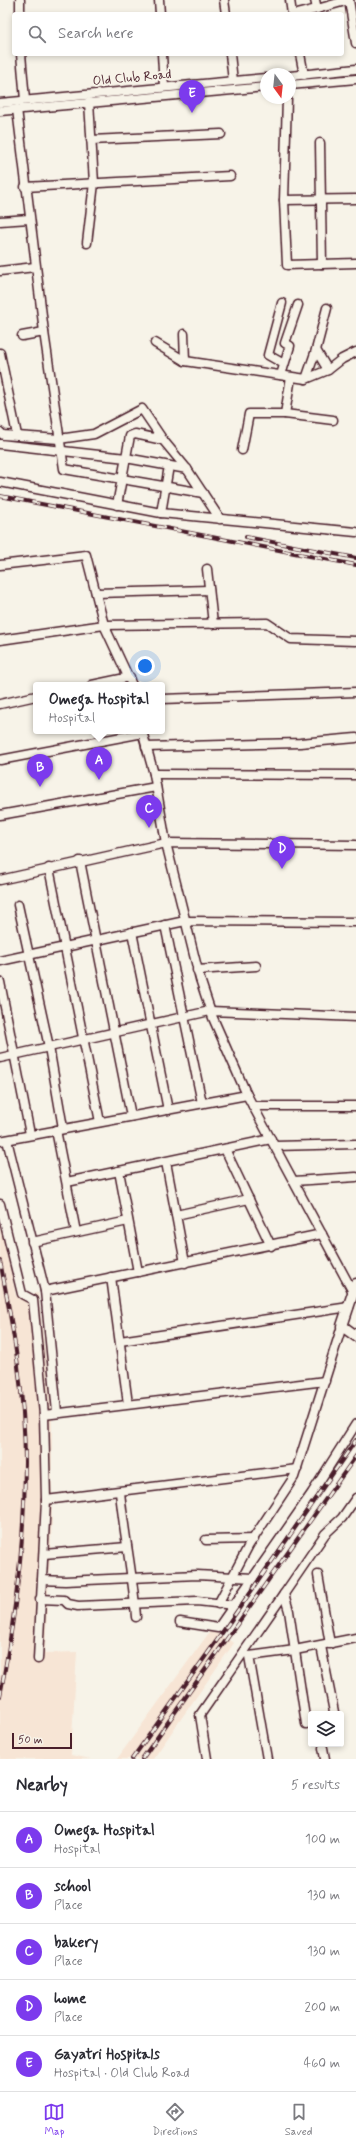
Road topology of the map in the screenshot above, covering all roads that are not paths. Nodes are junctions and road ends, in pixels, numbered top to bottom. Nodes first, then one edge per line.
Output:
1 (20, 0) edge
2 (159, 0) edge
3 (224, 0) edge
4 (290, 0) edge
5 (315, 0) edge
6 (349, 0) edge
7 (317, 9) junction
8 (20, 12) edge
9 (160, 12) edge
10 (226, 12) edge
11 (292, 12) edge
12 (305, 12) edge
13 (356, 43) edge
14 (21, 56) edge
15 (162, 56) edge
16 (230, 56) edge
17 (300, 56) edge
18 (356, 69) edge
19 (304, 75) junction
20 (296, 76) edge
21 (260, 79) edge
22 (356, 80) edge
23 (233, 81) junction
24 (296, 85) edge
25 (164, 87) junction
26 (260, 88) edge
27 (25, 100) junction
28 (0, 102) edge
29 (89, 102) junction
30 (287, 104) edge
31 (17, 109) junction
32 (0, 111) edge
33 (221, 134) dead end
34 (91, 140) junction
35 (320, 143) dead end
36 (230, 176) dead end
37 (94, 183) junction
38 (25, 187) junction
39 (356, 199) edge
40 (284, 200) junction
41 (320, 200) junction
42 (29, 219) junction
43 (0, 221) edge
44 (87, 243) dead end
45 (356, 263) edge
46 (322, 264) junction
47 (35, 267) junction
48 (0, 271) edge
49 (282, 303) dead end
50 (298, 305) dead end
51 (327, 308) dead end
52 (44, 332) junction
53 (184, 334) dead end
54 (22, 336) dead end
55 (155, 343) dead end
56 (316, 350) junction
57 (0, 352) edge
58 (356, 352) edge
59 (184, 361) junction
60 (1, 362) edge
61 (284, 364) junction
62 (328, 370) junction
63 (281, 375) junction
64 (291, 377) junction
65 (306, 379) junction
66 (285, 414) junction
67 (333, 420) dead end
68 (0, 432) edge
69 (17, 435) junction
70 (59, 439) junction
71 (163, 440) junction
72 (0, 444) edge
73 (61, 450) junction
74 (242, 450) dead end
75 (126, 458) junction
76 (169, 466) junction
77 (187, 469) junction
78 (121, 478) junction
79 (0, 482) edge
80 (164, 486) junction
81 (203, 493) junction
82 (117, 505) junction
83 (161, 513) junction
84 (220, 519) junction
85 (356, 532) edge
86 (0, 565) edge
87 (207, 569) dead end
88 (209, 590) junction
89 (96, 592) junction
90 (213, 624) junction
91 (104, 625) junction
92 (0, 640) edge
93 (356, 641) edge
94 (131, 681) edge
95 (356, 692) edge
96 (33, 697) edge
97 (165, 699) edge
98 (0, 704) edge
99 (132, 734) edge
100 (143, 734) edge
101 (356, 738) edge
102 (146, 747) junction
103 (0, 760) edge
104 (154, 774) junction
105 (356, 775) edge
106 (156, 787) junction
107 (0, 816) edge
108 (166, 843) junction
109 (356, 845) edge
110 (80, 861) junction
111 (49, 868) junction
112 (0, 880) edge
113 (18, 905) dead end
114 (185, 921) junction
115 (356, 922) edge
116 (164, 925) junction
117 (132, 932) junction
118 (98, 940) junction
119 (64, 947) junction
120 (29, 954) junction
121 (0, 961) edge
122 (256, 966) dead end
123 (197, 970) junction
124 (0, 982) edge
125 (210, 1011) junction
126 (183, 1017) junction
127 (356, 1017) edge
128 (150, 1025) junction
129 (116, 1033) junction
130 (83, 1040) junction
131 (49, 1047) junction
132 (16, 1054) junction
133 (0, 1058) edge
134 (247, 1095) junction
135 (202, 1103) junction
136 (253, 1106) junction
137 (356, 1106) edge
138 (168, 1110) junction
139 (131, 1116) junction
140 (100, 1122) junction
141 (60, 1129) junction
142 (30, 1134) junction
143 (4, 1140) edge
144 (273, 1143) junction
145 (356, 1144) edge
146 (225, 1149) junction
147 (166, 1162) junction
148 (119, 1171) junction
149 (356, 1177) edge
150 (294, 1181) junction
151 (67, 1182) junction
152 (249, 1199) junction
153 (0, 1204) edge
154 (176, 1216) junction
155 (128, 1221) junction
156 (76, 1232) junction
157 (322, 1234) junction
158 (32, 1242) junction
159 (271, 1246) junction
160 (185, 1263) junction
161 (138, 1272) junction
162 (111, 1277) junction
163 (355, 1288) edge
164 (44, 1291) junction
165 (349, 1307) junction
166 (342, 1326) junction
167 (356, 1336) edge
168 (120, 1341) junction
169 (325, 1381) junction
170 (128, 1404) junction
171 (58, 1412) junction
172 (44, 1415) junction
173 (356, 1424) edge
174 (297, 1469) junction
175 (120, 1492) junction
176 (356, 1498) edge
177 (46, 1500) junction
178 (352, 1508) edge
179 (254, 1538) junction
180 (206, 1540) dead end
181 (127, 1547) junction
182 (44, 1554) junction
183 (318, 1575) dead end
184 (232, 1577) junction
185 (133, 1578) junction
186 (253, 1578) junction
187 (42, 1580) junction
188 (284, 1594) junction
189 (40, 1599) junction
190 (135, 1604) junction
191 (218, 1604) junction
192 (234, 1605) junction
193 (136, 1616) dead end
194 (180, 1622) dead end
195 (356, 1638) edge
196 (330, 1644) junction
197 (321, 1646) junction
198 (295, 1650) junction
199 (38, 1659) dead end
200 (334, 1711) edge
201 (306, 1724) dead end
202 (323, 1748) dead end
203 (207, 1759) edge
204 (267, 1759) edge
205 (325, 1759) edge

1 - 8 street
2 - 9 street
3 - 10 street
4 - 11 street
5 - 7 street
6 - 7 street
6 - 13 street
7 - 12 street
14 - 27 street
15 - 25 street
16 - 23 street
17 - 19 street
18 - 19 street
19 - 20 street
21 - 23 street, Old Club Road
22 - 24 street
23 - 25 street, Old Club Road
25 - 27 street, Old Club Road
26 - 29 street, Old Club Road
27 - 28 street, Old Club Road
29 - 31 street, Old Club Road
29 - 34 street
30 - 40 street
31 - 32 street, Old Club Road
31 - 38 street
33 - 34 street
34 - 37 street
35 - 41 street
36 - 37 street
37 - 38 street
37 - 44 street
38 - 42 street
39 - 41 street
40 - 41 street
40 - 46 street
41 - 46 street
42 - 43 street
42 - 47 street
45 - 46 street
47 - 48 street
47 - 52 street
49 - 61 street
50 - 61 street
51 - 56 street
52 - 54 street
52 - 70 street
53 - 59 street
55 - 59 street
56 - 62 street
56 - 65 street
57 - 60 street
58 - 62 street
59 - 63 street
60 - 69 street
61 - 63 street
62 - 65 street
63 - 64 street
64 - 65 street
64 - 66 street
66 - 67 street
66 - 74 street
68 - 69 street
69 - 70 street
70 - 71 street
70 - 73 street
71 - 75 street
71 - 77 street
72 - 73 street
73 - 75 street
73 - 78 street
75 - 76 street
75 - 78 street
76 - 77 street
76 - 80 street
77 - 81 street
78 - 80 street
78 - 82 street
79 - 82 street
80 - 81 street
80 - 83 street
81 - 84 street
82 - 83 street
83 - 84 street
84 - 85 street
86 - 89 street
87 - 88 street
88 - 89 street
88 - 90 street
89 - 91 street
90 - 91 street
90 - 93 street
91 - 92 street
91 - 94 street
95 - 97 street
96 - 98 street
99 - 103 street
100 - 102 street
101 - 102 street
102 - 104 street
104 - 105 street
104 - 106 street
106 - 107 street
106 - 108 street
108 - 109 street
108 - 110 street
108 - 114 street
110 - 111 street
110 - 118 street
111 - 112 street
111 - 119 street
113 - 120 street
114 - 115 street
114 - 116 street
114 - 123 street
116 - 117 street
116 - 126 street
117 - 118 street
117 - 128 street
118 - 119 street
118 - 129 street
119 - 120 street
119 - 130 street
120 - 121 street
120 - 131 street
122 - 123 street
123 - 125 street
124 - 132 street
125 - 126 street
125 - 127 street
125 - 134 street
126 - 128 street
126 - 135 street
128 - 129 street
128 - 138 street
129 - 130 street
129 - 139 street
130 - 131 street
130 - 140 street
131 - 132 street
131 - 141 street
132 - 133 street
132 - 142 street
134 - 135 street
134 - 136 street
135 - 138 street
136 - 137 street
136 - 144 street
138 - 139 street
139 - 140 street
140 - 141 street
141 - 142 street
141 - 151 street
142 - 143 street
143 - 158 street
144 - 145 street
144 - 146 street
144 - 150 street
146 - 147 street
146 - 152 street
147 - 148 street
147 - 154 street
148 - 151 street
148 - 155 street
149 - 150 street
150 - 157 street
151 - 156 street
152 - 154 street
152 - 159 street
153 - 172 street
154 - 160 street
155 - 156 street
155 - 161 street
156 - 158 street
157 - 159 street
157 - 163 street
158 - 164 street
159 - 160 street
160 - 161 street
161 - 162 street
162 - 164 street
162 - 168 street
163 - 165 main road
164 - 171 street
165 - 166 main road
165 - 168 street
166 - 167 main road
166 - 169 street
168 - 170 street
169 - 170 street
169 - 174 street
170 - 171 street
171 - 172 street
172 - 177 street
173 - 186 street
174 - 175 street
174 - 179 street
175 - 177 street
175 - 181 street
176 - 178 street
177 - 182 street
178 - 188 street
179 - 180 street
179 - 184 street
181 - 182 street
181 - 185 street
182 - 187 street
183 - 196 street
184 - 185 street
184 - 186 street
184 - 191 street
185 - 187 street
185 - 190 street
186 - 192 street
187 - 189 street
188 - 198 street
188 - 203 street
189 - 190 street
189 - 199 street
190 - 191 street
190 - 193 street
191 - 192 street
192 - 194 street
195 - 196 street
196 - 197 street
197 - 198 street
197 - 200 street
198 - 201 street
198 - 204 street
202 - 205 street

